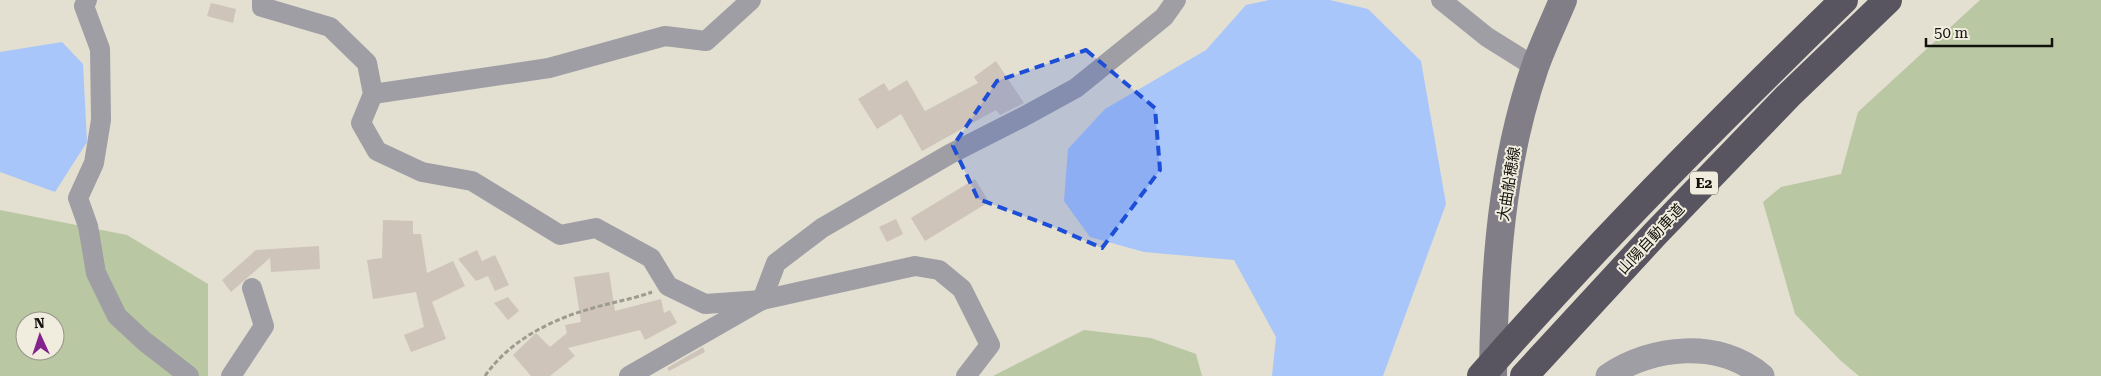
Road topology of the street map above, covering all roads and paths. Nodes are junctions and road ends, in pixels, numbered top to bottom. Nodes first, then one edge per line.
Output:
1 (87, 0) edge
2 (262, 0) edge
3 (751, 0) edge
4 (1176, 0) edge
5 (1441, 0) edge
6 (1563, 0) edge
7 (1844, 0) edge
8 (1888, 0) edge
9 (1535, 67) junction
10 (373, 94) junction
11 (668, 286) junction
12 (252, 288) dead end
13 (762, 300) junction
14 (1525, 374) edge
15 (189, 376) edge
16 (232, 376) edge
17 (485, 376) edge
18 (629, 376) edge
19 (966, 376) edge
20 (1481, 376) edge
21 (1493, 376) edge
22 (1608, 376) edge
23 (1762, 376) edge

1 - 15 street
2 - 10 street
3 - 10 street
4 - 13 street
5 - 9 street
6 - 9 main road, 大曲船穂線
7 - 20 highway, 山陽自動車道 / E2
8 - 14 highway, 山陽自動車道 / E2
9 - 21 main road, 大曲船穂線
10 - 11 street
11 - 13 street
11 - 17 path
12 - 16 street
13 - 18 street
13 - 19 street
22 - 23 street

